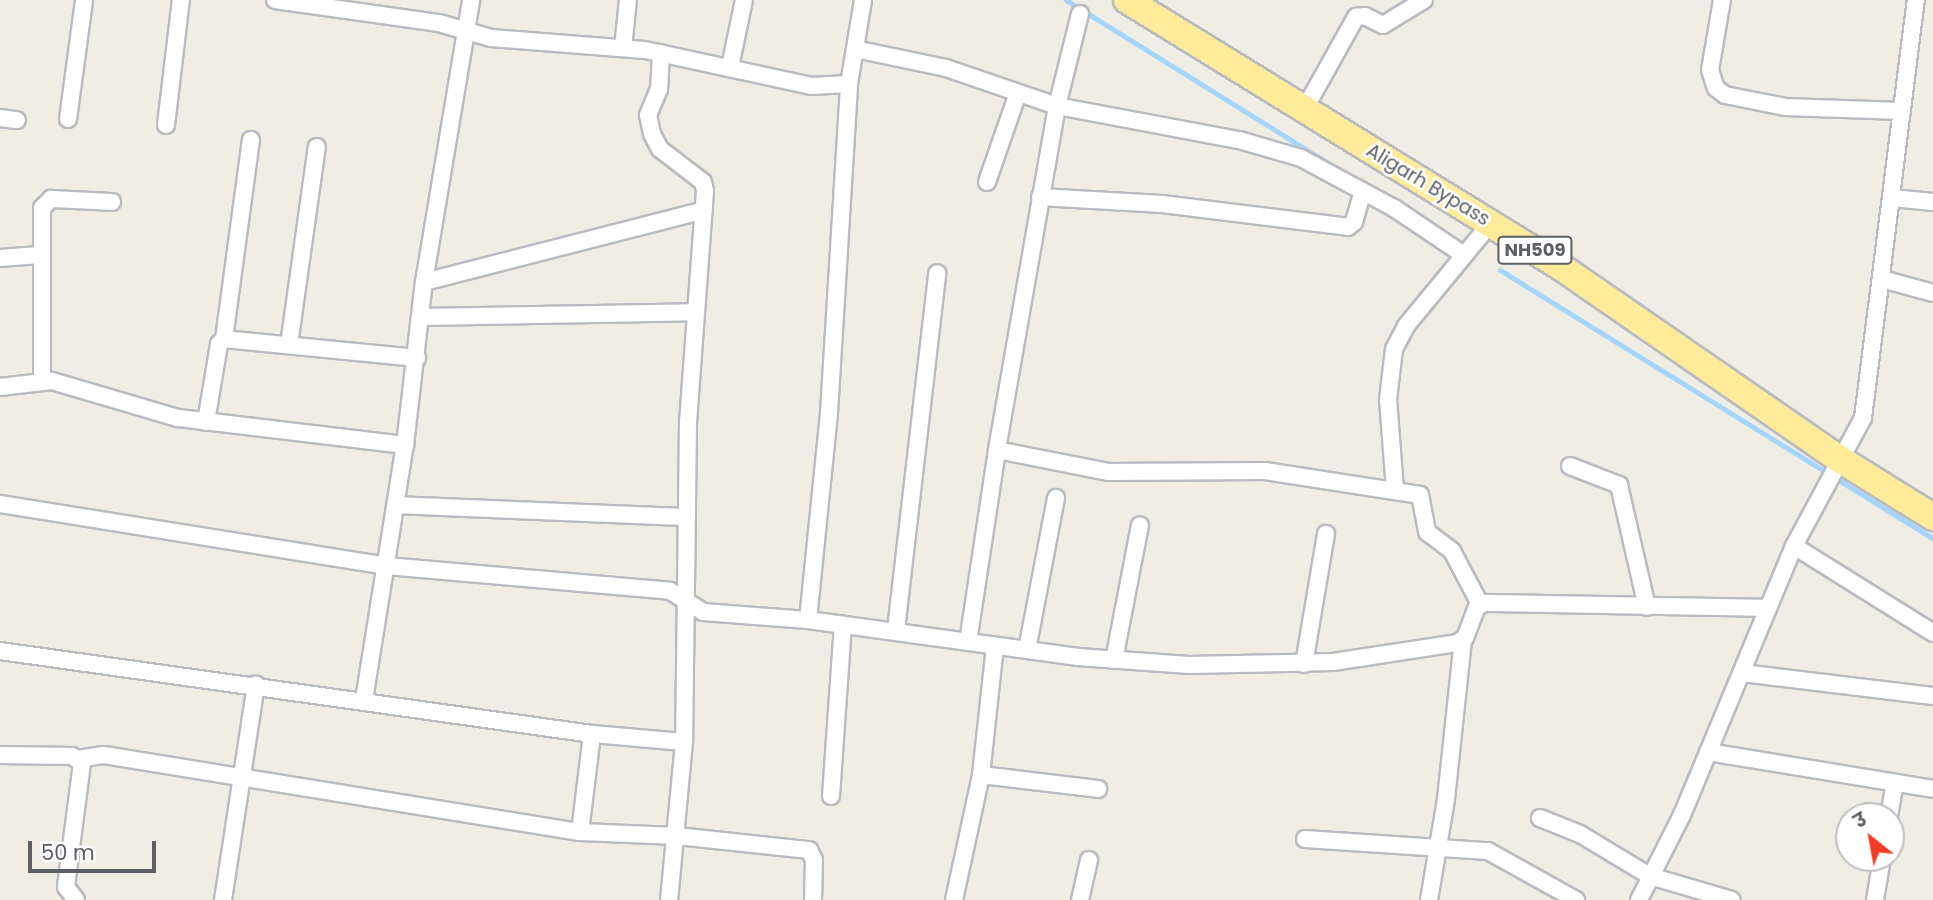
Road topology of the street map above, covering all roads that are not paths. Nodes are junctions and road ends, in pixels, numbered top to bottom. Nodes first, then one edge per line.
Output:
1 (83, 0) edge
2 (181, 0) edge
3 (275, 0) edge
4 (471, 0) edge
5 (628, 0) edge
6 (744, 0) edge
7 (863, 0) edge
8 (1127, 0) edge
9 (1424, 0) edge
10 (1722, 0) edge
11 (1916, 0) edge
12 (333, 4) edge
13 (1359, 8) edge
14 (1080, 14) dead end
15 (465, 31) junction
16 (623, 48) junction
17 (855, 49) junction
18 (661, 53) junction
19 (730, 67) junction
20 (849, 84) junction
21 (1018, 93) junction
22 (1057, 106) junction
23 (1304, 110) junction
24 (1902, 111) junction
25 (0, 118) edge
26 (68, 119) dead end
27 (17, 120) dead end
28 (166, 125) dead end
29 (251, 140) dead end
30 (317, 147) dead end
31 (987, 182) dead end
32 (1363, 191) junction
33 (1040, 197) junction
34 (1892, 198) junction
35 (112, 202) dead end
36 (1933, 202) edge
37 (704, 210) junction
38 (1491, 223) junction
39 (40, 255) junction
40 (1464, 255) junction
41 (0, 258) edge
42 (937, 273) dead end
43 (1881, 279) junction
44 (424, 282) junction
45 (1933, 293) edge
46 (696, 312) junction
47 (421, 317) junction
48 (224, 339) junction
49 (289, 345) junction
50 (417, 358) junction
51 (42, 380) junction
52 (0, 387) edge
53 (206, 422) junction
54 (405, 445) junction
55 (997, 450) junction
56 (1839, 465) junction
57 (1570, 466) dead end
58 (1395, 490) junction
59 (1056, 498) dead end
60 (0, 504) edge
61 (396, 505) junction
62 (687, 517) junction
63 (1933, 517) edge
64 (1140, 525) dead end
65 (1326, 534) dead end
66 (1794, 546) junction
67 (387, 566) junction
68 (686, 602) junction
69 (1480, 604) junction
70 (1647, 607) junction
71 (1766, 608) junction
72 (808, 620) junction
73 (844, 624) junction
74 (896, 630) junction
75 (1933, 633) edge
76 (1463, 640) junction
77 (968, 642) junction
78 (995, 646) junction
79 (1027, 650) junction
80 (0, 651) edge
81 (1114, 660) junction
82 (1304, 664) junction
83 (1742, 673) junction
84 (256, 684) junction
85 (1933, 696) edge
86 (364, 701) junction
87 (592, 734) junction
88 (684, 742) junction
89 (1709, 752) junction
90 (0, 755) edge
91 (78, 759) junction
92 (981, 775) junction
93 (241, 778) junction
94 (1895, 783) junction
95 (1098, 789) dead end
96 (1933, 789) edge
97 (831, 796) dead end
98 (1892, 802) edge
99 (1540, 818) dead end
100 (580, 832) junction
101 (677, 836) junction
102 (1305, 839) dead end
103 (1437, 848) junction
104 (1089, 860) dead end
105 (1880, 872) edge
106 (1650, 876) junction
107 (1712, 898) edge
108 (76, 900) edge
109 (223, 900) edge
110 (669, 900) edge
111 (813, 900) edge
112 (954, 900) edge
113 (1080, 900) edge
114 (1429, 900) edge
115 (1576, 900) edge
116 (1639, 900) edge
117 (1732, 900) edge
118 (1875, 900) edge

1 - 26 street
2 - 28 street
3 - 12 street
4 - 15 street
5 - 16 street
6 - 19 street
7 - 17 street
8 - 23 highway, Aligarh Bypass / NH509
9 - 13 street
10 - 24 street
11 - 24 street
12 - 15 street
13 - 23 street
14 - 22 street
15 - 16 street
15 - 44 street
16 - 18 street
17 - 20 street
17 - 21 street
18 - 19 street
18 - 37 street
19 - 20 street
20 - 72 street
21 - 22 street
21 - 31 street
22 - 32 street
22 - 33 street
23 - 38 highway, Aligarh Bypass / NH509
24 - 34 street
25 - 27 street
29 - 48 street
30 - 49 street
32 - 33 street
32 - 40 street
33 - 55 street
34 - 36 street
34 - 43 street
35 - 39 street
37 - 44 street
37 - 46 street
38 - 40 street
38 - 56 highway, Aligarh Bypass / NH509
39 - 41 street
39 - 51 street
40 - 58 street
42 - 74 street
43 - 45 street
43 - 56 street
44 - 47 street
46 - 47 street
46 - 62 street
47 - 50 street
48 - 49 street
48 - 53 street
49 - 50 street
50 - 54 street
51 - 52 street
51 - 53 street
53 - 54 street
54 - 61 street
55 - 58 street
55 - 77 street
56 - 63 highway, Aligarh Bypass / NH509
56 - 66 street
57 - 70 street
58 - 69 street
59 - 79 street
60 - 67 street
61 - 62 street
61 - 67 street
62 - 68 street
64 - 81 street
65 - 82 street
66 - 71 street
66 - 75 street
67 - 68 street
67 - 86 street
68 - 72 street
68 - 88 street
69 - 70 street
69 - 76 street
70 - 71 street
71 - 83 street
72 - 73 street
73 - 74 street
73 - 97 street
74 - 77 street
76 - 82 street
76 - 103 street
77 - 78 street
78 - 79 street
78 - 92 street
79 - 81 street
80 - 84 street
81 - 82 street
83 - 85 street
83 - 89 street
84 - 86 street
84 - 93 street
86 - 87 street
87 - 88 street
87 - 100 street
88 - 101 street
89 - 94 street
89 - 106 street
90 - 91 street
91 - 93 street
91 - 108 street
92 - 95 street
92 - 112 street
93 - 100 street
93 - 109 street
94 - 96 street
94 - 98 street
99 - 106 street
100 - 101 street
101 - 110 street
101 - 111 street
102 - 103 street
103 - 114 street
103 - 115 street
104 - 113 street
105 - 118 street
106 - 107 street
106 - 116 street
107 - 117 street

